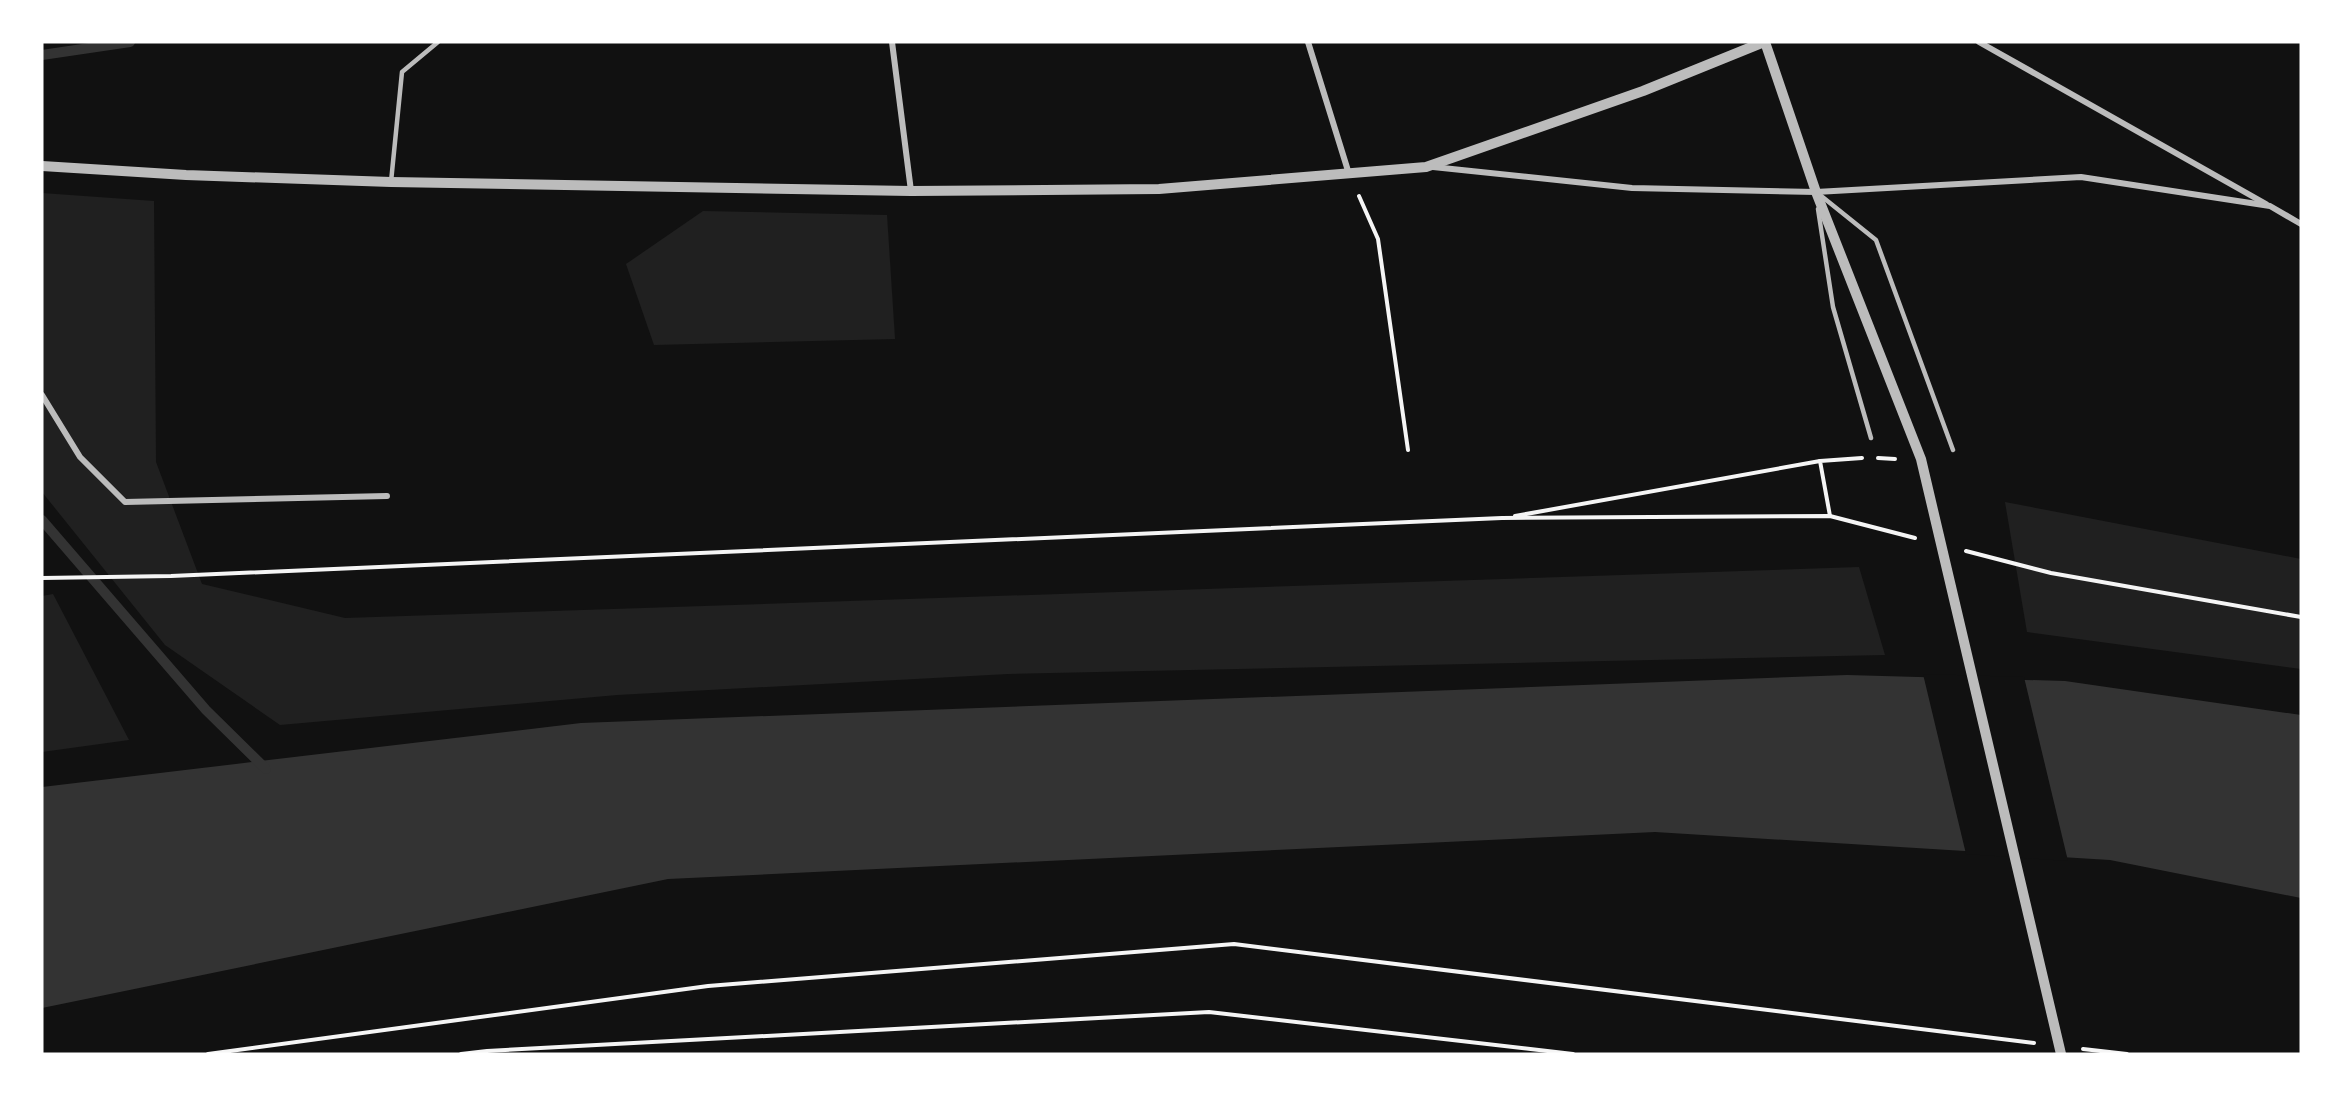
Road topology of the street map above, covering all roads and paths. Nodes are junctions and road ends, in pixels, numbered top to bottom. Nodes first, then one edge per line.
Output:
1 (438, 42) edge
2 (891, 42) edge
3 (1308, 42) edge
4 (1765, 42) edge
5 (1979, 42) edge
6 (42, 166) edge
7 (1426, 167) junction
8 (1348, 174) junction
9 (391, 182) junction
10 (910, 191) junction
11 (1816, 192) junction
12 (2270, 206) junction
13 (2301, 224) edge
14 (42, 395) edge
15 (1871, 438) dead end
16 (1408, 450) dead end
17 (1953, 450) dead end
18 (1863, 458) dead end
19 (1875, 458) dead end
20 (1921, 459) junction
21 (1820, 461) junction
22 (387, 496) dead end
23 (1830, 516) junction
24 (1502, 518) junction
25 (1918, 539) dead end
26 (1962, 550) dead end
27 (42, 578) edge
28 (2301, 617) edge
29 (2043, 1044) dead end
30 (2079, 1048) dead end
31 (208, 1054) edge
32 (461, 1054) edge
33 (1573, 1054) edge
34 (2061, 1054) edge
35 (2127, 1054) edge

1 - 9 lane
2 - 10 street
3 - 8 street
4 - 7 street
4 - 11 street
5 - 12 street
6 - 9 street
7 - 8 street
7 - 11 street
8 - 10 street
8 - 16 path
9 - 10 street
11 - 12 street
11 - 15 lane
11 - 17 lane
11 - 20 street
12 - 13 street
14 - 22 street
18 - 21 path
19 - 20 path
20 - 34 street
21 - 23 path
21 - 24 path
23 - 24 path
23 - 25 path
24 - 27 path
26 - 28 path
29 - 31 path
30 - 35 path
32 - 33 path

